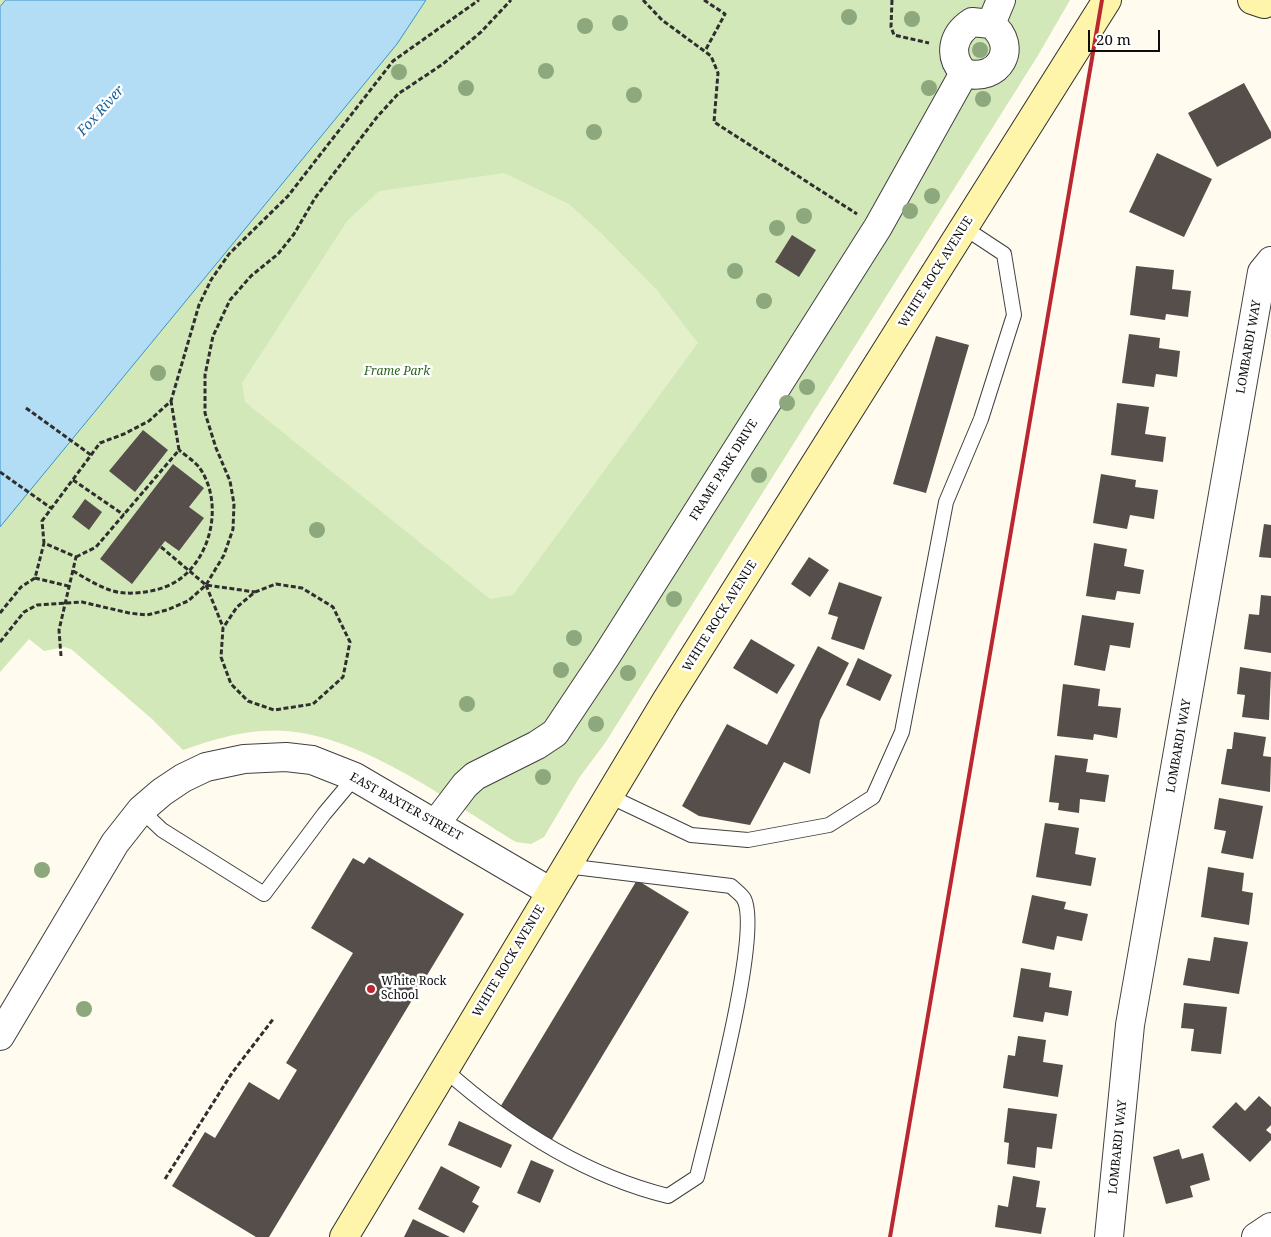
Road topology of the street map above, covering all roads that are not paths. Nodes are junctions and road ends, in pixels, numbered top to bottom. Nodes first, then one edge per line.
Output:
1 (1107, 0) edge
2 (996, 12) edge
3 (964, 73) junction
4 (963, 227) junction
5 (1271, 261) edge
6 (356, 777) junction
7 (609, 796) junction
8 (141, 810) junction
9 (436, 822) junction
10 (566, 866) junction
11 (550, 892) junction
12 (0, 1036) edge
13 (444, 1069) junction
14 (1271, 1227) edge
15 (344, 1237) edge
16 (1110, 1237) edge
17 (1256, 1237) edge

1 - 4 street, WHITE ROCK AVENUE
2 - 3 street
2 - 3 street
3 - 9 street, FRAME PARK DRIVE
4 - 7 street, WHITE ROCK AVENUE
4 - 7 lane
5 - 16 street, LOMBARDI WAY
6 - 8 street, EAST BAXTER STREET
6 - 8 lane
6 - 9 street, EAST BAXTER STREET
7 - 10 street, WHITE ROCK AVENUE
8 - 12 street, EAST BAXTER STREET
9 - 11 street, EAST BAXTER STREET
10 - 11 street, WHITE ROCK AVENUE
10 - 13 lane
11 - 13 street, WHITE ROCK AVENUE
13 - 15 street, WHITE ROCK AVENUE
14 - 17 street

